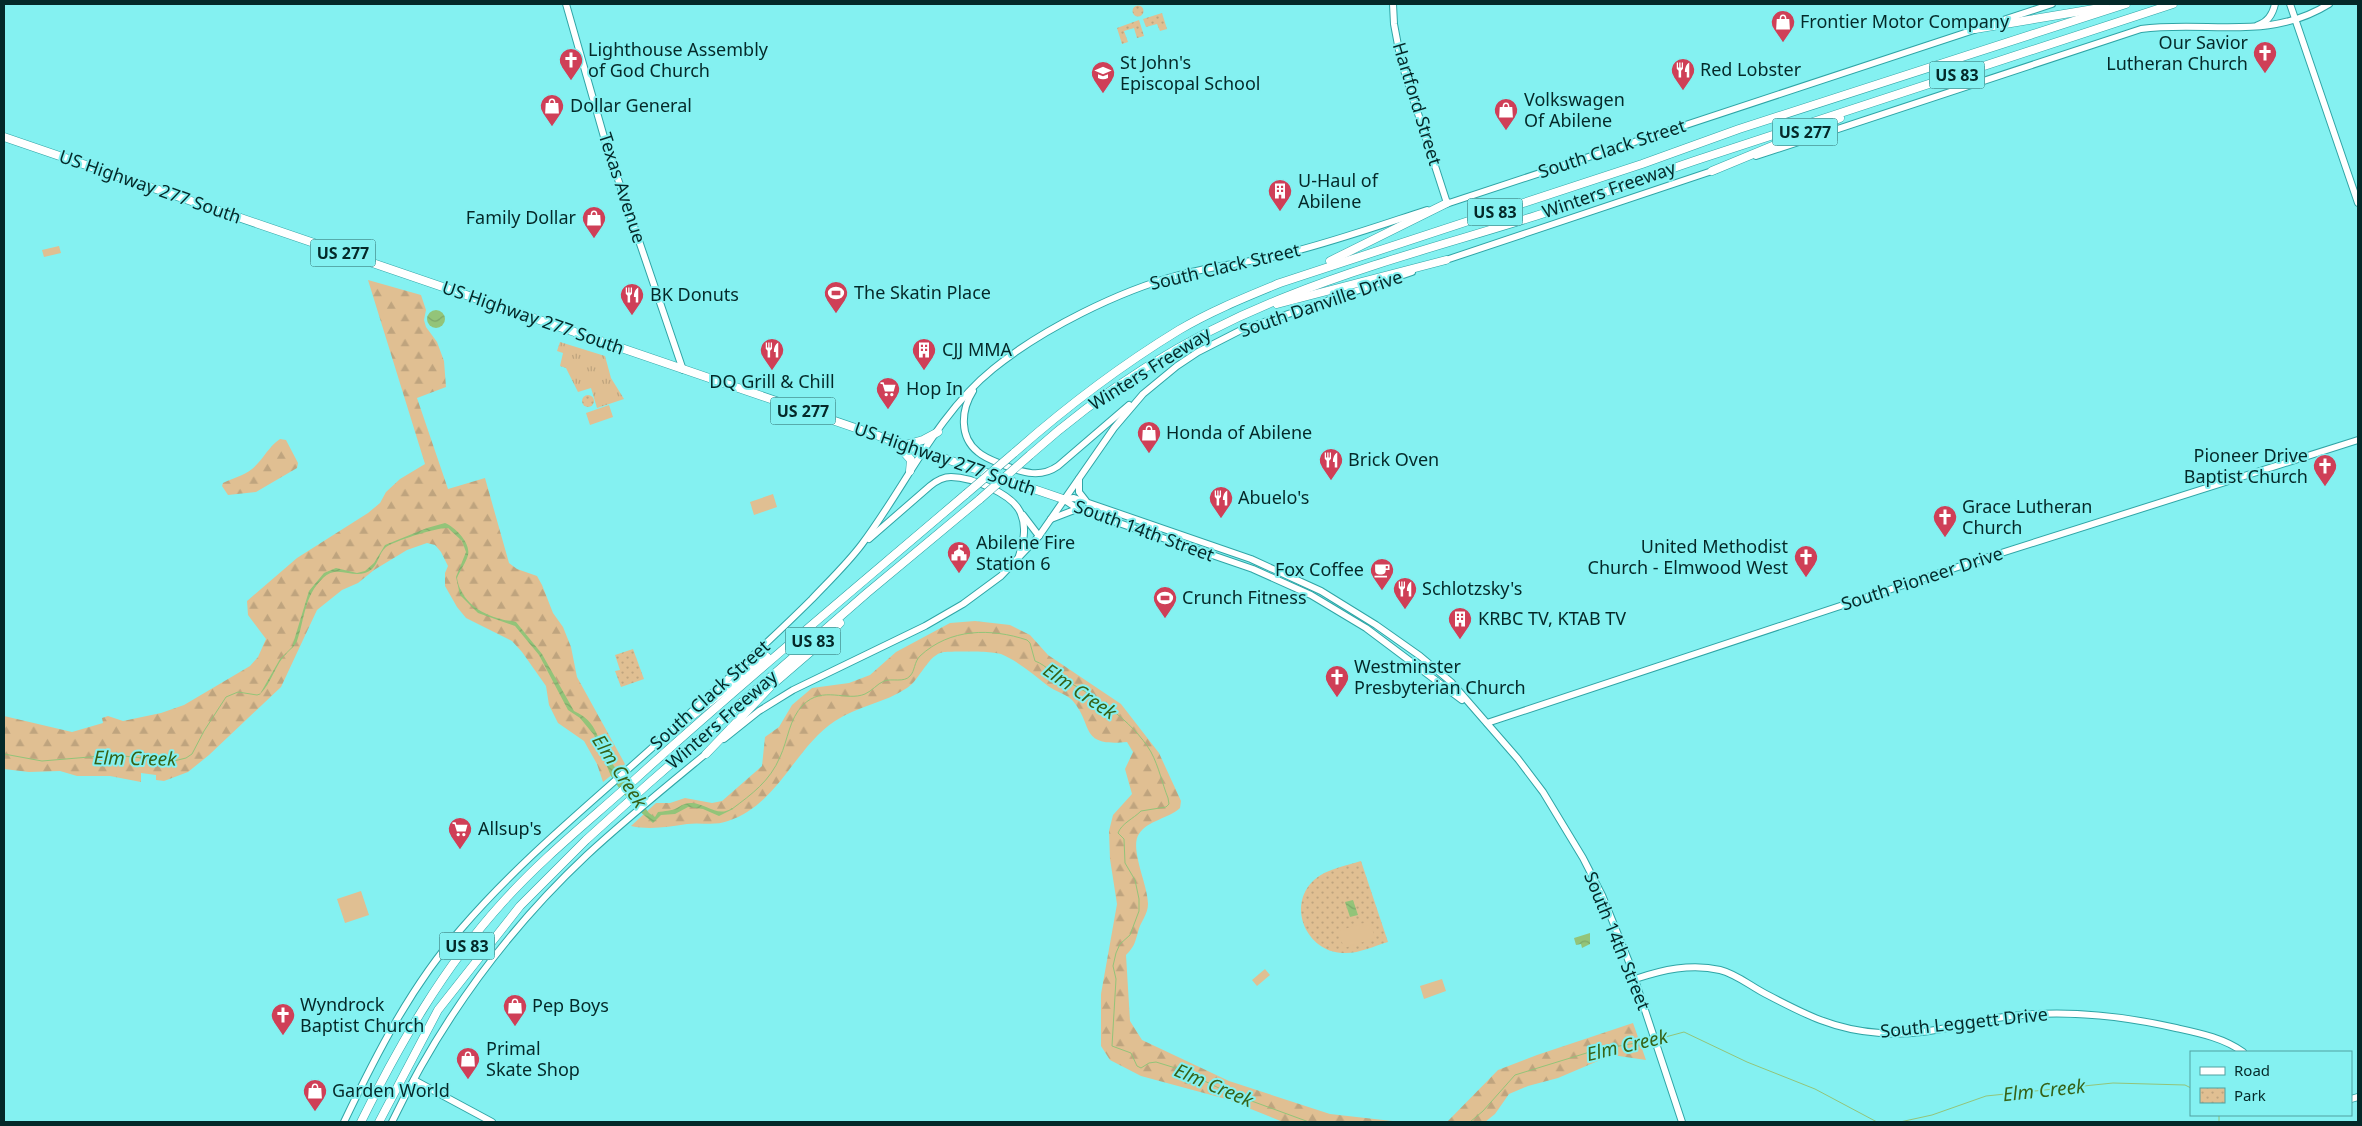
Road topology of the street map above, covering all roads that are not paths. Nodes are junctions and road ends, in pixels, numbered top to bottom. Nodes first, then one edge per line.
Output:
1 (566, 4) edge
2 (1394, 4) edge
3 (2052, 4) edge
4 (2118, 4) edge
5 (2126, 4) edge
6 (2172, 4) edge
7 (2275, 4) edge
8 (2290, 4) edge
9 (2329, 4) edge
10 (2295, 19) junction
11 (2245, 28) junction
12 (1975, 29) junction
13 (1899, 94) junction
14 (4, 137) edge
15 (1712, 171) junction
16 (1447, 203) junction
17 (2358, 203) edge
18 (1446, 260) junction
19 (1271, 286) junction
20 (1251, 312) junction
21 (683, 370) junction
22 (978, 382) junction
23 (1142, 394) junction
24 (938, 432) junction
25 (2358, 440) edge
26 (895, 442) junction
27 (904, 445) junction
28 (924, 451) junction
29 (910, 472) junction
30 (1079, 477) junction
31 (1063, 499) junction
32 (1089, 503) junction
33 (1078, 509) junction
34 (1021, 513) junction
35 (1050, 519) junction
36 (1039, 536) junction
37 (862, 544) junction
38 (1018, 560) junction
39 (867, 593) junction
40 (835, 603) junction
41 (1451, 682) junction
42 (1442, 685) junction
43 (1468, 704) junction
44 (1487, 724) junction
45 (662, 739) junction
46 (706, 754) junction
47 (1635, 979) junction
48 (2241, 1051) edge
49 (414, 1080) junction
50 (344, 1122) edge
51 (361, 1122) edge
52 (380, 1122) edge
53 (392, 1122) edge
54 (492, 1122) edge
55 (1682, 1122) edge

1 - 21 main road, Texas Avenue
2 - 16 main road, Hartford Street
3 - 12 main road, South Clack Street
4 - 12 highway, US 277
5 - 19 highway, Winters Freeway / US 83
6 - 13 highway, Winters Freeway / US 83
7 - 11 main road
8 - 10 main road
9 - 10 main road, South Danville Drive
10 - 11 main road, South Danville Drive
10 - 17 main road
11 - 15 main road, South Danville Drive
12 - 16 main road, South Clack Street / US 277
13 - 15 highway, US 277
13 - 20 highway, Winters Freeway / US 83
14 - 21 highway, US Highway 277 South / US 277
15 - 18 main road, South Danville Drive / US 277
16 - 19 highway
16 - 22 main road, South Clack Street / US 277
18 - 20 highway
18 - 23 main road, South Danville Drive / US 277
19 - 40 highway, Winters Freeway / US 83, bridge
20 - 39 highway, Winters Freeway / US 83, bridge
21 - 26 highway, US Highway 277 South / US 277
22 - 23 main road
22 - 24 main road, South Clack Street / US 277
23 - 30 main road, South Danville Drive / US 277
24 - 27 highway
24 - 28 main road, South Clack Street / US 277
25 - 44 main road, South Pioneer Drive
26 - 27 highway, US Highway 277 South / US 277
26 - 29 highway
27 - 28 highway, US Highway 277 South / US 277
28 - 29 main road, South Clack Street
28 - 31 highway, US Highway 277 South / US 277
29 - 37 main road, South Clack Street
30 - 31 main road, South Danville Drive / US 277
30 - 32 main road
31 - 32 main road, South 14th Street
31 - 33 main road, South 14th Street
31 - 35 main road, South Danville Drive
32 - 41 main road, South 14th Street
33 - 35 main road
33 - 42 main road, South 14th Street
34 - 36 main road
34 - 37 main road
34 - 38 main road
35 - 36 main road, South Danville Drive
36 - 38 main road, South Danville Drive
37 - 45 main road, South Clack Street
38 - 46 main road, South Danville Drive
39 - 46 highway
39 - 52 highway, Winters Freeway / US 83
40 - 45 highway
40 - 51 highway, Winters Freeway / US 83
41 - 42 main road
41 - 43 main road, South 14th Street
42 - 43 main road, South 14th Street
43 - 44 main road, South 14th Street
44 - 47 main road, South 14th Street
45 - 50 main road, South Clack Street
46 - 49 main road, South Danville Drive
47 - 48 main road, South Leggett Drive
47 - 55 main road, South 14th Street
49 - 53 main road, South Danville Drive
49 - 54 main road

